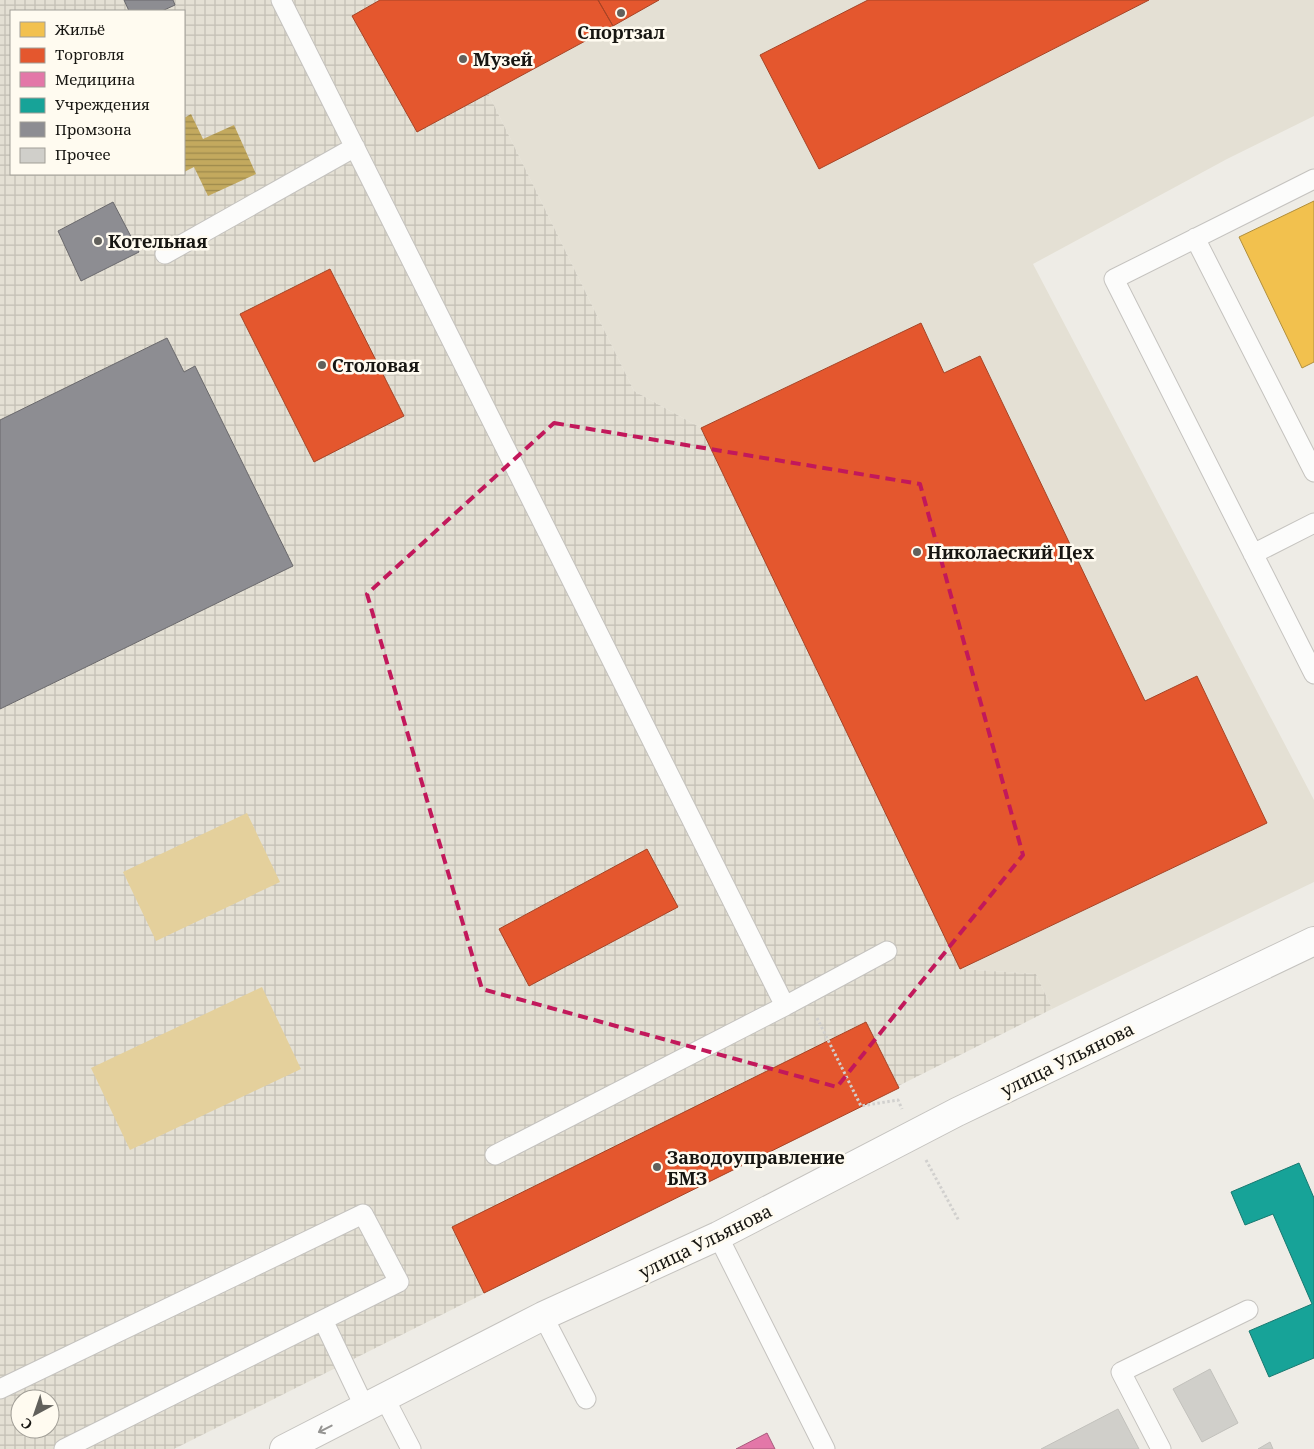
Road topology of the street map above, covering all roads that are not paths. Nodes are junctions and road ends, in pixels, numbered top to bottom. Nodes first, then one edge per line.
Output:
1 (281, 0) edge
2 (355, 147) junction
3 (1314, 180) edge
4 (1195, 238) junction
5 (165, 254) dead end
6 (1314, 472) edge
7 (1314, 523) edge
8 (1253, 554) junction
9 (1314, 674) edge
10 (1314, 940) edge
11 (887, 951) dead end
12 (785, 1006) junction
13 (495, 1154) dead end
14 (718, 1236) junction
15 (1248, 1310) dead end
16 (543, 1316) junction
17 (323, 1320) junction
18 (0, 1389) edge
19 (586, 1398) dead end
20 (375, 1402) junction
21 (64, 1449) edge
22 (284, 1449) edge
23 (411, 1449) edge
24 (825, 1449) edge
25 (1161, 1449) edge

1 - 2 lane
2 - 5 lane
2 - 12 lane
3 - 4 lane
4 - 6 lane
4 - 8 lane
7 - 8 lane
8 - 9 lane
10 - 14 main road, улица Ульянова
11 - 12 lane
12 - 13 lane
14 - 16 main road, улица Ульянова
14 - 24 lane
15 - 25 lane
16 - 19 lane
16 - 20 main road, улица Ульянова
17 - 18 lane
17 - 20 lane
17 - 21 lane
20 -> 22 main road, улица Ульянова
20 - 23 lane

